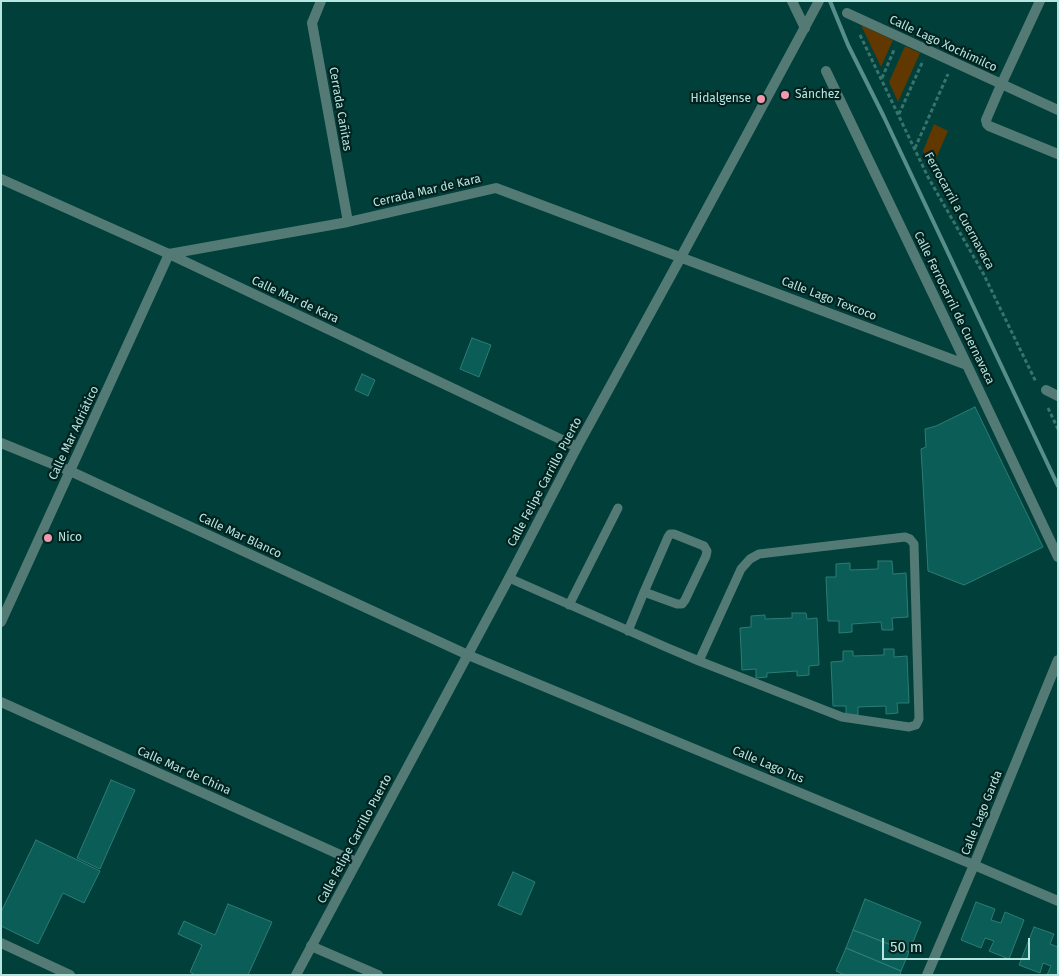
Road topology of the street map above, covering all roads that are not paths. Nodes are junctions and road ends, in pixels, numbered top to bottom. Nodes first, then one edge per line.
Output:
1 (321, 1) edge
2 (792, 1) edge
3 (819, 1) edge
4 (1040, 1) edge
5 (849, 14) road end
6 (804, 28) junction
7 (826, 71) dead end
8 (1001, 85) junction
9 (1058, 110) edge
10 (1058, 154) edge
11 (1, 179) edge
12 (348, 222) junction
13 (169, 254) junction
14 (681, 257) junction
15 (967, 365) junction
16 (1042, 389) road end
17 (1058, 396) edge
18 (1, 443) edge
19 (577, 447) junction
20 (70, 471) junction
21 (618, 508) dead end
22 (1058, 558) edge
23 (508, 578) junction
24 (644, 592) junction
25 (569, 605) junction
26 (1, 622) edge
27 (628, 631) junction
28 (468, 654) junction
29 (1058, 660) edge
30 (699, 661) junction
31 (1, 702) edge
32 (356, 862) junction
33 (974, 864) junction
34 (1058, 901) edge
35 (1, 943) edge
36 (311, 946) junction
37 (70, 975) edge
38 (296, 975) edge
39 (378, 975) edge
40 (927, 975) edge

1 - 12 street, Cerrada Cañitas
2 - 6 street
3 - 6 street, Calle Felipe Carrillo Puerto
4 - 8 street
5 - 8 street, Calle Lago Xochimilco
6 - 14 street, Calle Felipe Carrillo Puerto
7 - 15 street, Calle Ferrocarril de Cuernavaca
8 - 9 street, Calle Lago Xochimilco
8 - 10 street, Calle Lago Xochimilco
11 - 13 street, Calle Mar de Kara
12 - 13 street, Cerrada Mar de Kara
12 - 14 street, Cerrada Mar de Kara
13 - 19 street, Calle Mar de Kara
13 - 20 street, Calle Mar Adriático
14 - 15 street, Calle Lago Texcoco
14 - 19 street, Calle Felipe Carrillo Puerto
15 - 22 street, Calle Ferrocarril de Cuernavaca
16 - 17 street
18 - 20 street, Calle Mar Blanco
19 - 23 street, Calle Felipe Carrillo Puerto
20 - 26 street, Calle Mar Adriático
20 - 28 street, Calle Mar Blanco
21 - 25 lane
23 - 25 lane
23 - 28 street, Calle Felipe Carrillo Puerto
24 - 24 lane
24 - 27 lane
25 - 27 lane
27 - 30 lane
28 - 32 street, Calle Felipe Carrillo Puerto
28 - 33 street, Calle Lago Tus
29 - 33 street, Calle Lago Garda
30 - 30 lane
31 - 32 street, Calle Mar de China
32 - 36 street, Calle Felipe Carrillo Puerto
33 - 34 street, Calle Lago Tus
33 - 40 street, Calle Lago Garda
35 - 37 street
36 - 38 street, Calle Felipe Carrillo Puerto
36 - 39 street

